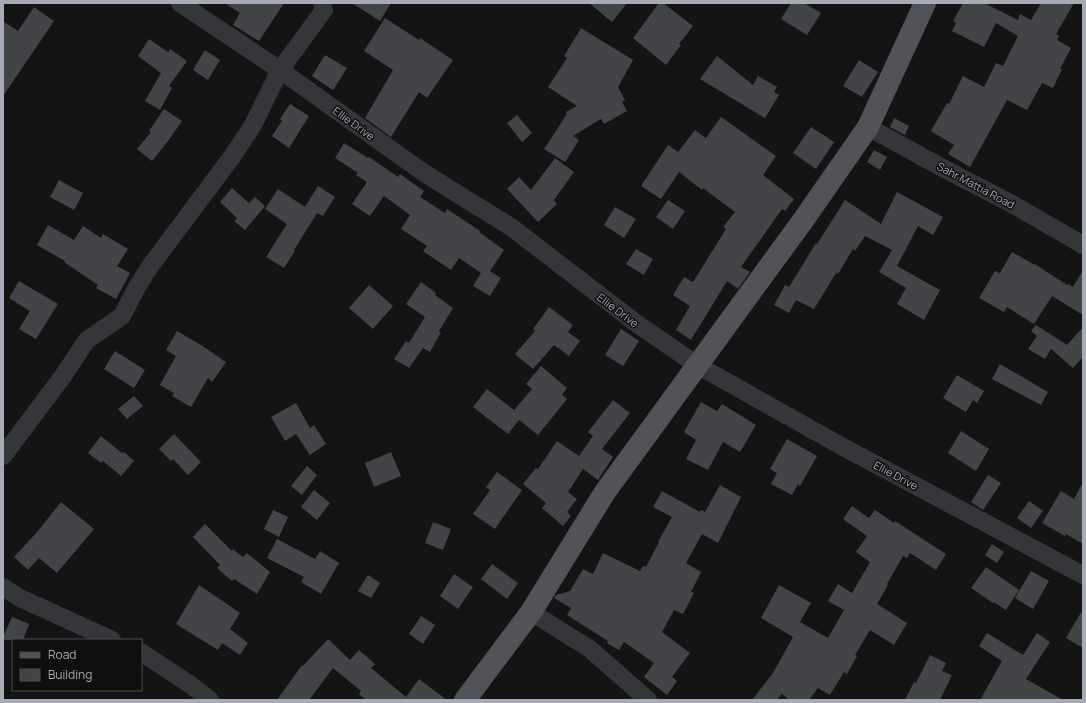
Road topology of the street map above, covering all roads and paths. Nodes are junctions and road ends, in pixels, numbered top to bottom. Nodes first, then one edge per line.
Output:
1 (180, 3) edge
2 (925, 3) edge
3 (326, 5) edge
4 (280, 70) junction
5 (868, 127) junction
6 (1083, 245) edge
7 (697, 365) junction
8 (3, 456) edge
9 (1083, 575) edge
10 (3, 587) edge
11 (531, 612) junction
12 (110, 639) edge
13 (142, 653) edge
14 (210, 700) edge
15 (465, 700) edge
16 (648, 700) edge

1 - 4 street, Ellie Drive
2 - 5 main road
3 - 4 street
4 - 7 street, Ellie Drive
4 - 8 street
5 - 6 street, Sahr Mattia Road
5 - 7 main road
7 - 9 street, Ellie Drive
7 - 11 main road
10 - 12 street
11 - 15 main road
11 - 16 street
13 - 14 street

